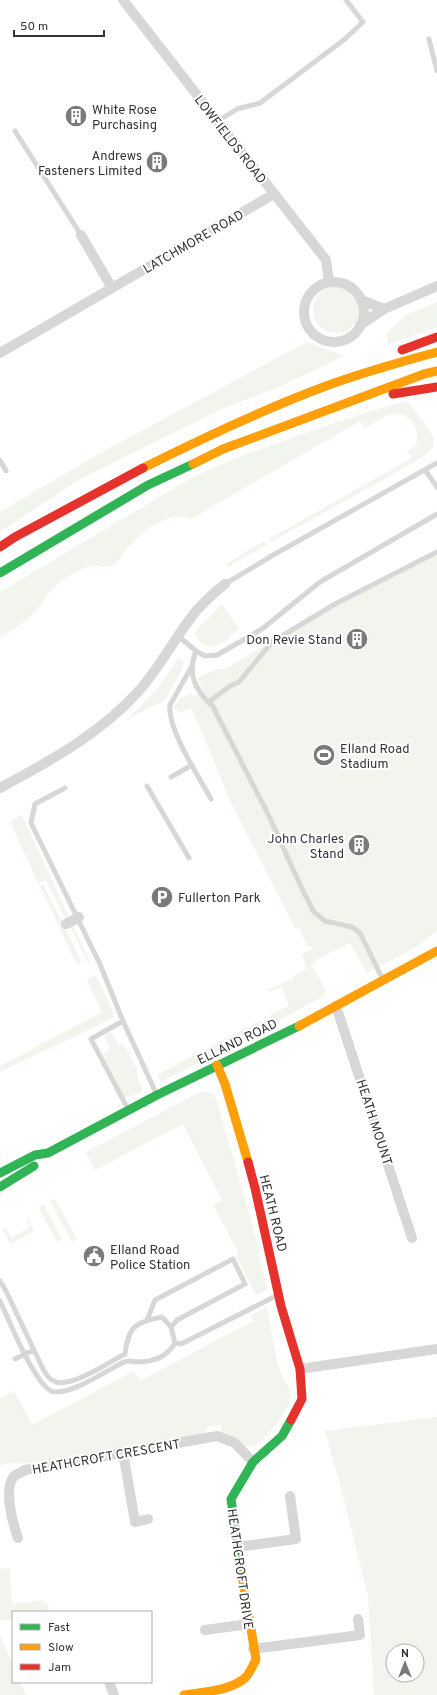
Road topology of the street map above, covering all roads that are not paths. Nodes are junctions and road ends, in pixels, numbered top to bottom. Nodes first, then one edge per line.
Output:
1 (123, 0) edge
2 (346, 0) edge
3 (429, 39) dead end
4 (437, 71) edge
5 (218, 121) junction
6 (15, 131) dead end
7 (274, 194) junction
8 (81, 236) joint
9 (328, 282) junction
10 (437, 286) edge
11 (112, 288) junction
12 (361, 300) junction
13 (384, 309) junction
14 (360, 325) junction
15 (437, 337) edge
16 (0, 352) edge
17 (437, 352) edge
18 (437, 371) edge
19 (348, 378) junction
20 (437, 387) edge
21 (354, 400) junction
22 (0, 460) edge
23 (437, 463) edge
24 (425, 470) junction
25 (6, 471) dead end
26 (437, 487) edge
27 (437, 514) edge
28 (0, 547) edge
29 (437, 552) edge
30 (0, 573) edge
31 (225, 584) joint
32 (178, 636) junction
33 (196, 652) junction
34 (192, 666) junction
35 (212, 706) junction
36 (192, 765) junction
37 (171, 777) dead end
38 (147, 786) dead end
39 (0, 788) edge
40 (65, 788) dead end
41 (211, 799) dead end
42 (189, 858) dead end
43 (79, 917) junction
44 (66, 924) dead end
45 (437, 951) edge
46 (384, 980) junction
47 (336, 1006) junction
48 (123, 1021) junction
49 (217, 1066) junction
50 (157, 1095) junction
51 (129, 1110) junction
52 (48, 1153) junction
53 (0, 1173) edge
54 (0, 1188) edge
55 (412, 1238) dead end
56 (0, 1281) edge
57 (279, 1294) junction
58 (0, 1301) edge
59 (147, 1320) junction
60 (171, 1327) junction
61 (175, 1344) junction
62 (437, 1349) edge
63 (34, 1350) junction
64 (25, 1354) junction
65 (15, 1359) dead end
66 (300, 1369) junction
67 (123, 1452) junction
68 (253, 1462) junction
69 (290, 1496) dead end
70 (148, 1520) dead end
71 (18, 1538) dead end
72 (237, 1547) junction
73 (358, 1619) dead end
74 (249, 1624) junction
75 (205, 1630) dead end
76 (254, 1649) junction
77 (109, 1683) edge
78 (114, 1695) edge
79 (184, 1695) edge

1 - 5 street, LOWFIELDS ROAD
2 - 5 lane
3 - 4 lane
5 - 7 street, LOWFIELDS ROAD
6 - 8 lane
7 - 9 street, LOWFIELDS ROAD
7 - 11 street, LATCHMORE ROAD
8 - 11 street
9 - 12 street
9 - 14 street
10 - 13 street
11 - 16 street, LATCHMORE ROAD
12 - 13 street
12 - 14 street
13 - 14 street
15 - 19 main road
17 - 19 main road
18 - 21 main road
19 - 28 main road
20 - 21 main road
21 - 30 main road
22 - 25 lane
23 - 24 lane
24 - 26 lane
24 - 31 lane
27 - 33 lane
29 - 35 lane
31 - 32 street
32 - 33 lane
32 - 39 street
33 - 34 lane
34 - 35 lane
34 - 36 lane
35 - 46 lane
36 - 37 lane
36 - 41 lane
38 - 42 lane
40 - 43 lane
43 - 44 street
43 - 48 lane
45 - 46 main road, ELLAND ROAD
46 - 47 main road, ELLAND ROAD
47 - 49 main road, ELLAND ROAD
47 - 55 street, HEATH MOUNT
48 - 50 lane
48 - 51 lane
49 - 50 main road, ELLAND ROAD
49 - 57 main road, HEATH ROAD
50 - 51 main road, ELLAND ROAD
51 - 52 main road, ELLAND ROAD
52 - 53 main road, ELLAND ROAD
52 - 54 main road, ELLAND ROAD
56 - 63 lane
57 - 61 lane
57 - 66 main road, HEATH ROAD
58 - 64 lane
59 - 60 lane
59 - 60 lane
59 - 63 lane
60 - 61 lane
61 - 64 lane
62 - 66 street
63 - 64 lane
64 - 65 lane
66 - 68 main road, HEATHCROFT DRIVE
67 - 68 street, HEATHCROFT CRESCENT
67 - 70 street
67 - 71 street, HEATHCROFT CRESCENT
68 - 72 main road, HEATHCROFT DRIVE
69 - 72 street
72 - 74 main road, HEATHCROFT DRIVE
73 - 76 street
74 - 75 street
74 - 76 main road, HEATHCROFT DRIVE
76 - 79 main road, HEATHCROFT DRIVE
77 - 78 street

